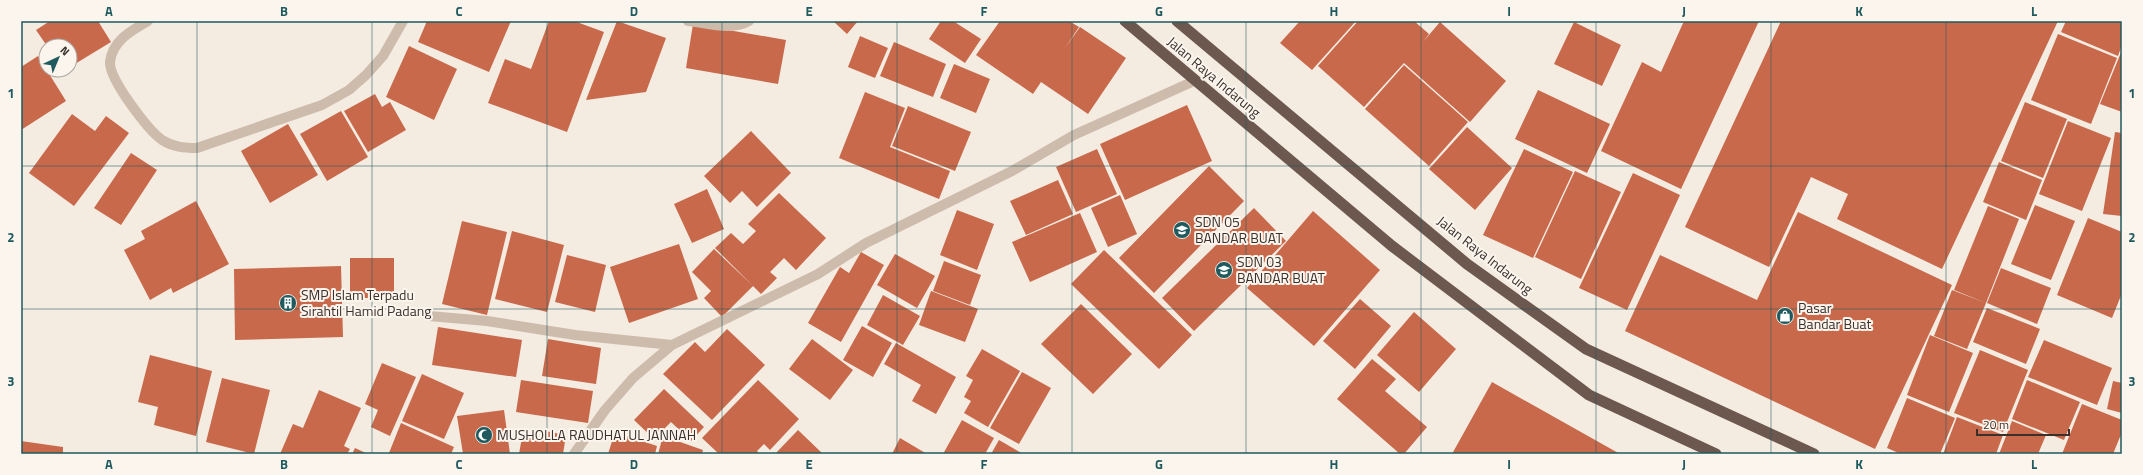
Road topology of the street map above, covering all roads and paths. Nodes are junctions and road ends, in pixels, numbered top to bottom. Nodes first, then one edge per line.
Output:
1 (148, 21) edge
2 (403, 21) edge
3 (688, 21) edge
4 (749, 21) edge
5 (1125, 21) edge
6 (1177, 21) edge
7 (1194, 81) junction
8 (428, 316) dead end
9 (672, 345) junction
10 (574, 454) edge
11 (1716, 454) edge
12 (1814, 454) edge

1 - 2 street
3 - 4 street
5 - 7 highway, Jalan Raya Indarung
6 - 12 highway, Jalan Raya Indarung
7 - 9 street
7 - 11 highway, Jalan Raya Indarung
8 - 9 street
9 - 10 street

